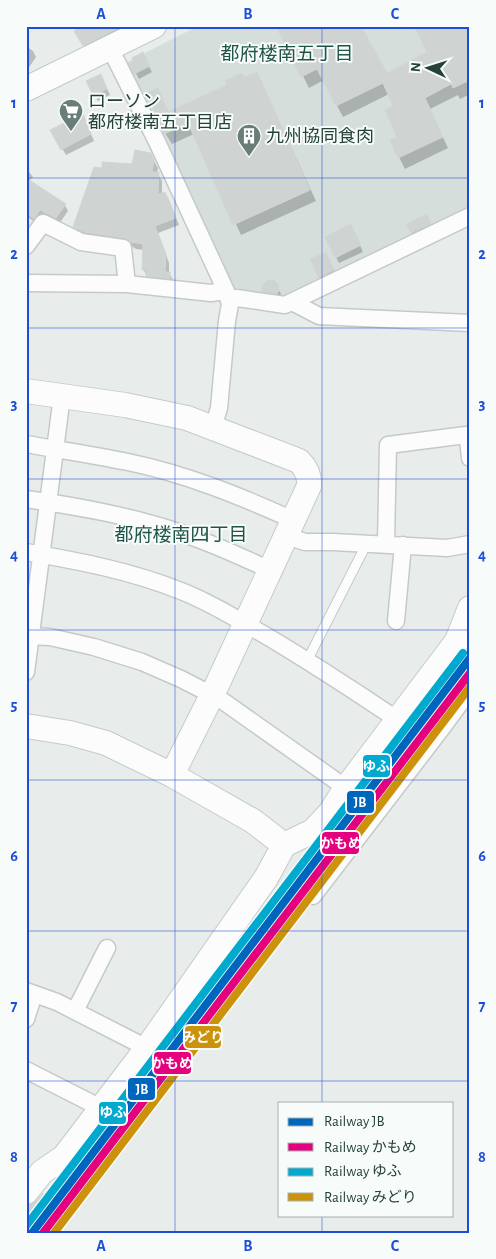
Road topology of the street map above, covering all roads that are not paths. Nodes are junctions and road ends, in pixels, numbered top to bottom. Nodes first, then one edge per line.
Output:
1 (152, 27) edge
2 (110, 48) junction
3 (26, 89) edge
4 (470, 216) edge
5 (26, 246) edge
6 (26, 283) edge
7 (127, 284) junction
8 (227, 295) junction
9 (292, 302) junction
10 (470, 323) edge
11 (26, 392) edge
12 (62, 396) junction
13 (213, 428) junction
14 (26, 444) edge
15 (55, 450) junction
16 (470, 456) edge
17 (26, 499) edge
18 (49, 502) junction
19 (290, 528) junction
20 (367, 543) junction
21 (386, 544) junction
22 (470, 544) edge
23 (403, 545) junction
24 (34, 553) edge
25 (270, 570) junction
26 (470, 608) edge
27 (396, 622) dead end
28 (245, 624) junction
29 (29, 636) edge
30 (308, 660) junction
31 (26, 672) edge
32 (470, 690) edge
33 (212, 695) junction
34 (398, 720) junction
35 (26, 726) edge
36 (172, 775) junction
37 (346, 788) junction
38 (284, 845) junction
39 (314, 896) dead end
40 (107, 948) dead end
41 (30, 992) edge
42 (75, 1011) junction
43 (26, 1019) edge
44 (147, 1048) junction
45 (26, 1070) edge
46 (101, 1108) junction
47 (26, 1192) edge

1 - 2 street
2 - 3 street
2 - 8 street
4 - 9 street
5 - 7 street
6 - 7 street
7 - 8 street
8 - 9 street
8 - 13 street
9 - 10 street
11 - 12 street
12 - 13 street
12 - 15 street
13 - 19 street
14 - 15 street
15 - 18 street
15 - 19 street
16 - 21 street
17 - 18 street
18 - 24 street
18 - 25 street
19 - 20 street
19 - 25 street
20 - 21 street
20 - 30 lane
21 - 23 street
22 - 23 street
23 - 27 street
24 - 28 street
24 - 29 street
25 - 28 street
26 - 34 street
28 - 30 street
28 - 33 street
29 - 31 street
29 - 33 street
30 - 34 street
32 - 39 street
33 - 36 street
33 - 37 street
34 - 37 street
35 - 36 street
36 - 38 street
37 - 38 street
38 - 44 street
40 - 42 street
41 - 42 street
41 - 43 street
42 - 44 street
44 - 46 street
45 - 46 street
46 - 47 street

